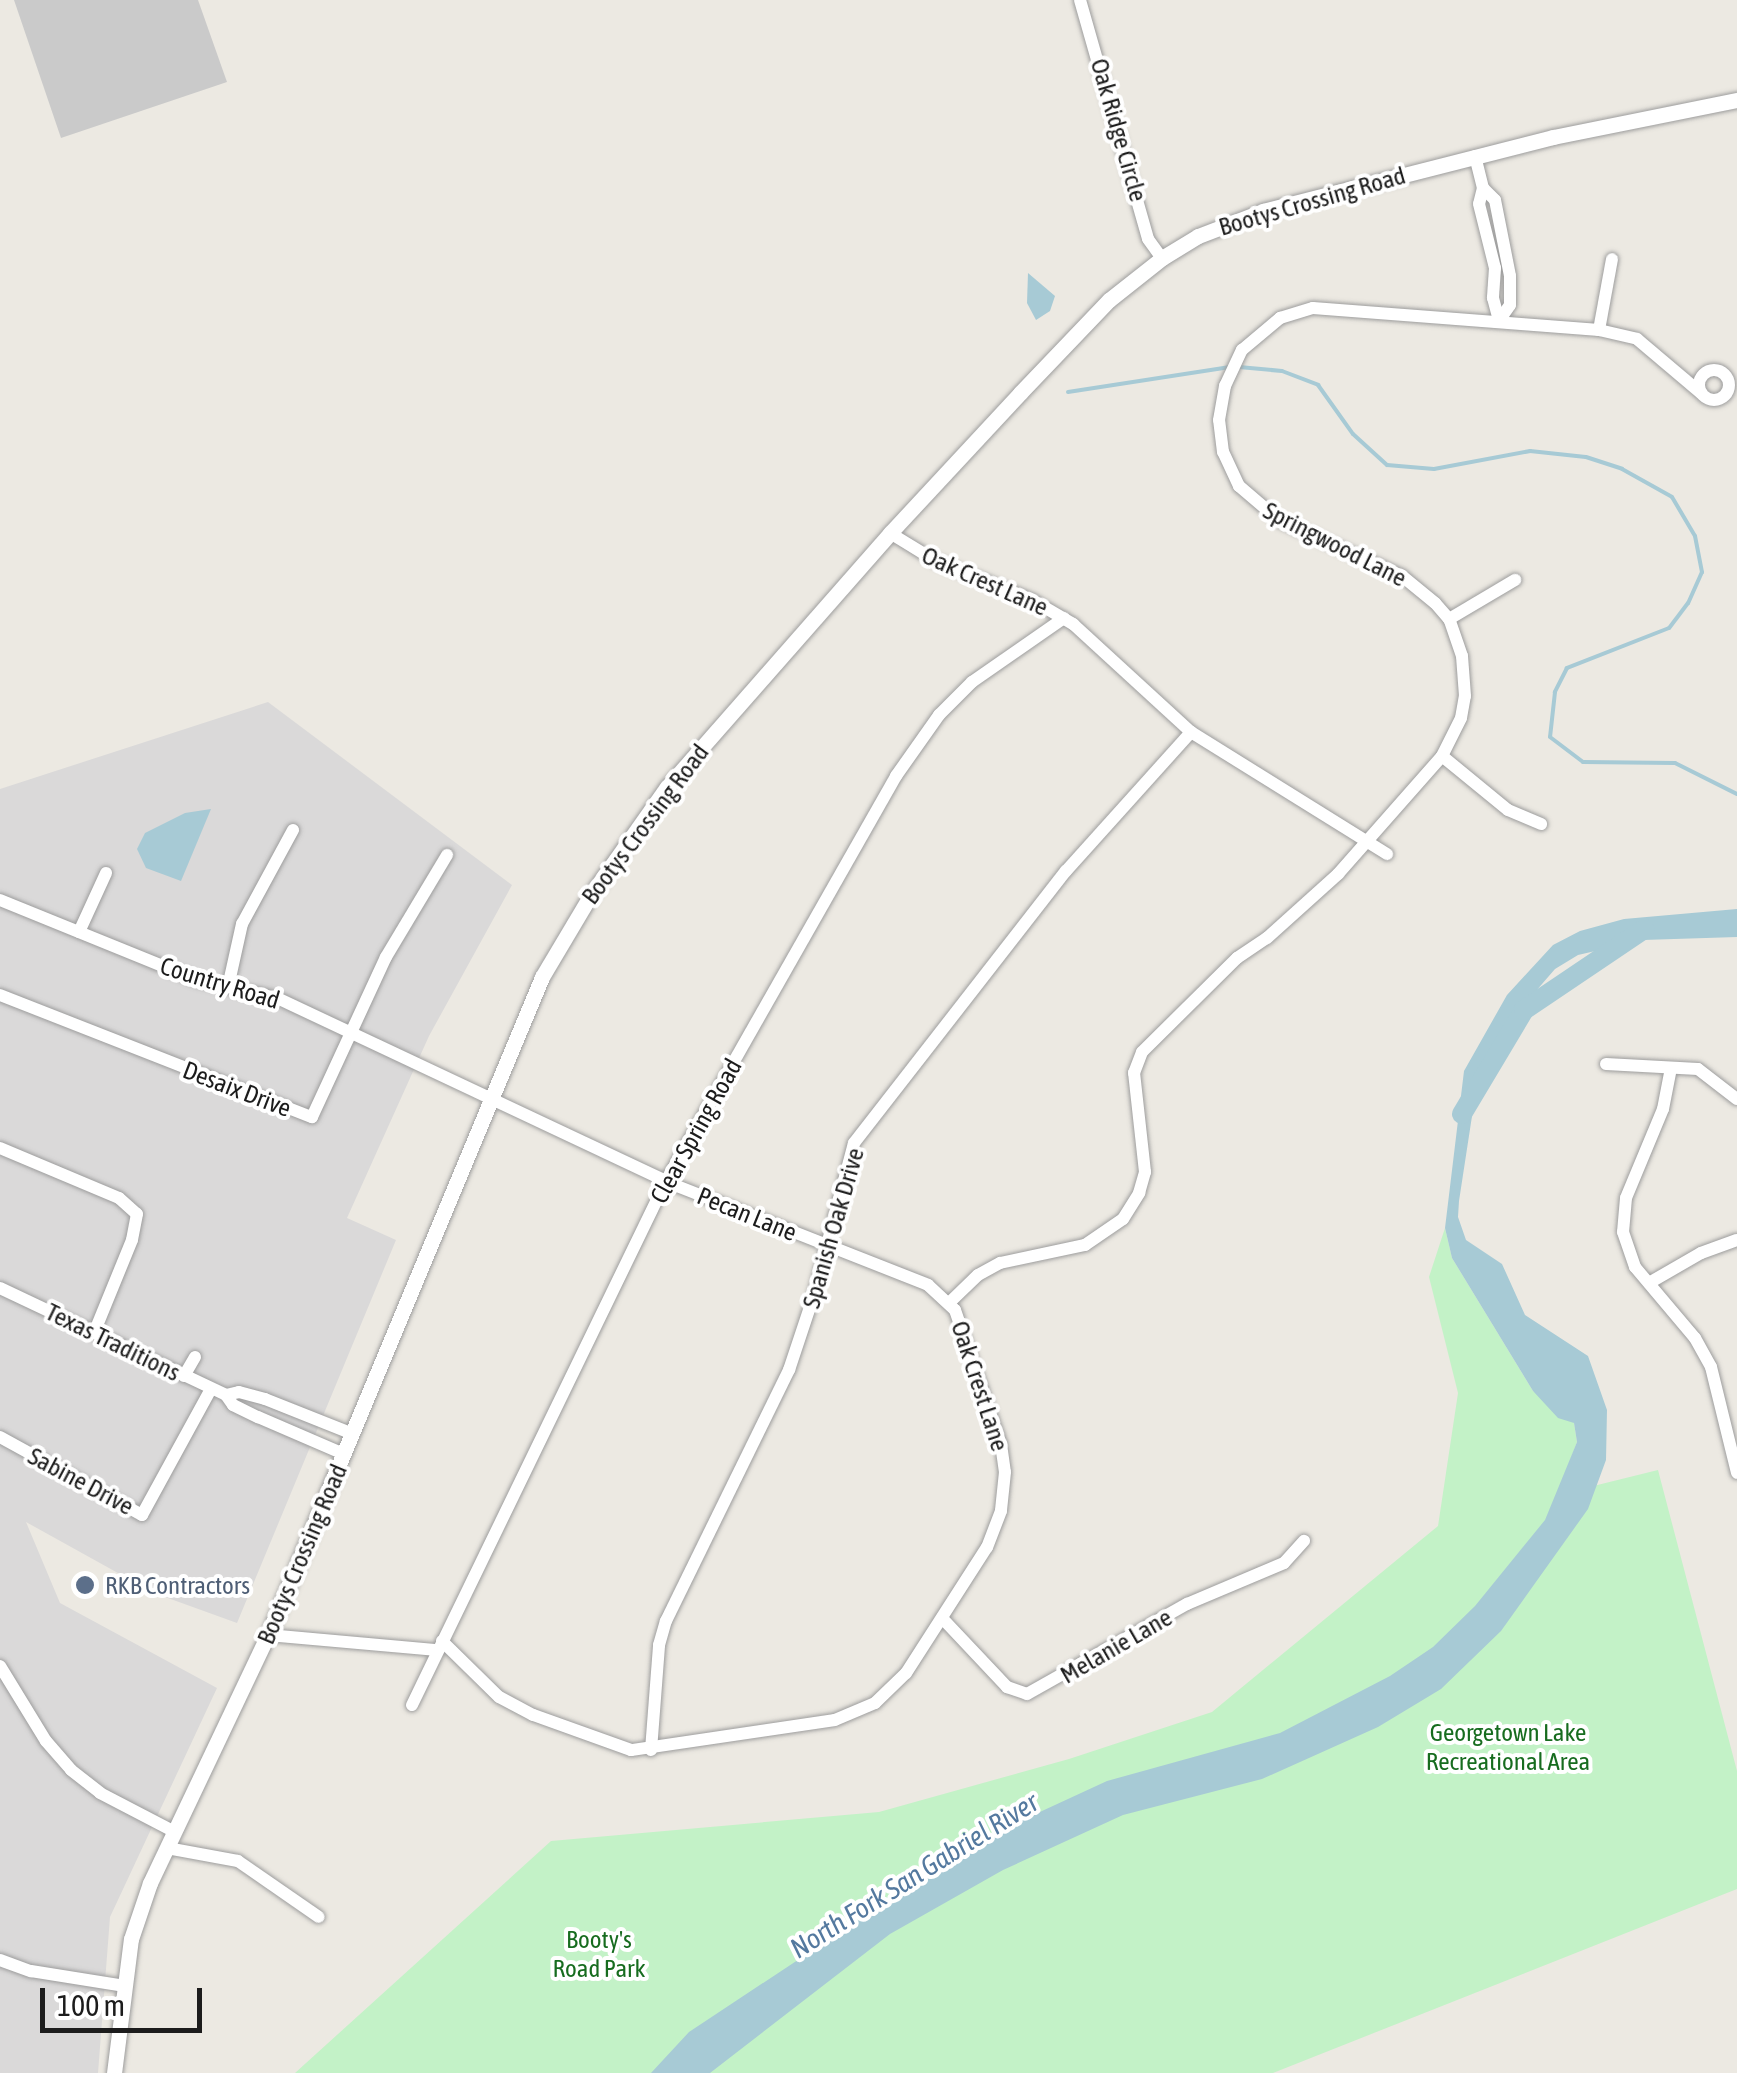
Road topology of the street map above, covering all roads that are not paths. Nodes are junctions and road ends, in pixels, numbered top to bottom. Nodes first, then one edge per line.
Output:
1 (1080, 0) edge
2 (1737, 100) edge
3 (1475, 156) junction
4 (1162, 258) junction
5 (1612, 259) dead end
6 (1499, 321) junction
7 (1599, 330) junction
8 (1701, 393) dead end
9 (890, 532) junction
10 (1515, 580) dead end
11 (1064, 618) junction
12 (1449, 619) junction
13 (1192, 732) junction
14 (1442, 756) junction
15 (1541, 824) dead end
16 (293, 830) dead end
17 (1370, 840) junction
18 (1387, 854) dead end
19 (447, 855) dead end
20 (106, 873) dead end
21 (0, 900) edge
22 (78, 932) junction
23 (228, 987) junction
24 (1, 998) edge
25 (348, 1033) junction
26 (1606, 1064) dead end
27 (1670, 1068) junction
28 (491, 1096) junction
29 (1737, 1099) edge
30 (0, 1148) edge
31 (666, 1182) junction
32 (1737, 1240) edge
33 (826, 1246) junction
34 (1649, 1283) junction
35 (0, 1288) edge
36 (950, 1302) junction
37 (94, 1333) junction
38 (195, 1357) dead end
39 (184, 1376) junction
40 (211, 1389) junction
41 (226, 1396) junction
42 (353, 1434) junction
43 (0, 1437) edge
44 (1734, 1450) edge
45 (344, 1454) junction
46 (1737, 1473) edge
47 (1304, 1541) dead end
48 (942, 1618) junction
49 (268, 1635) junction
50 (439, 1645) junction
51 (0, 1666) edge
52 (412, 1705) dead end
53 (651, 1750) junction
54 (175, 1832) junction
55 (167, 1848) junction
56 (319, 1916) dead end
57 (0, 1960) edge
58 (125, 1986) junction
59 (114, 2073) edge

1 - 4 street, Oak Ridge Circle
2 - 3 street, Bootys Crossing Road
3 - 4 street, Bootys Crossing Road
3 - 6 street
4 - 9 street, Bootys Crossing Road
5 - 7 street
6 - 7 street, Springwood Lane
6 - 12 street, Springwood Lane
7 - 8 street, Springwood Lane
9 - 11 street, Oak Crest Lane
9 - 28 street, Bootys Crossing Road
10 - 12 street
11 - 13 street, Oak Crest Lane
11 - 31 street, Clear Spring Road
12 - 14 street
13 - 17 street, Oak Crest Lane
13 - 33 street, Spanish Oak Drive
14 - 15 street
14 - 17 street
16 - 23 street
17 - 18 street, Oak Crest Lane
17 - 36 street, Oak Crest Lane
19 - 25 street, Desaix Drive
20 - 22 street
21 - 22 street, Country Road
22 - 23 street, Country Road
23 - 25 street, Country Road
24 - 25 street, Desaix Drive
25 - 28 street, Country Road
26 - 27 street
27 - 29 street
27 - 34 street
28 - 31 street, Pecan Lane
28 - 42 street, Bootys Crossing Road
30 - 37 street
31 - 33 street, Pecan Lane
31 - 50 street, Clear Spring Road
32 - 34 street
33 - 36 street, Pecan Lane
33 - 53 street, Spanish Oak Drive
34 - 44 street
35 - 37 street, Texas Traditions
36 - 48 street, Oak Crest Lane
37 - 39 street, Texas Traditions
38 - 39 street
39 - 40 street, Texas Traditions
40 - 41 street, Texas Traditions
40 - 43 street, Sabine Drive
41 - 42 street, Texas Traditions
41 - 45 street, Texas Traditions
42 - 45 street, Bootys Crossing Road
44 - 46 street
45 - 49 street, Bootys Crossing Road
47 - 48 street, Melanie Lane
48 - 53 street, Oak Crest Lane
49 - 50 street
49 - 54 street, Bootys Crossing Road
50 - 52 street, Clear Spring Road
50 - 53 street, Oak Crest Lane
51 - 54 street
54 - 55 street, Bootys Crossing Road
55 - 56 street
55 - 58 street, Bootys Crossing Road
57 - 58 street
58 - 59 street, Bootys Crossing Road

